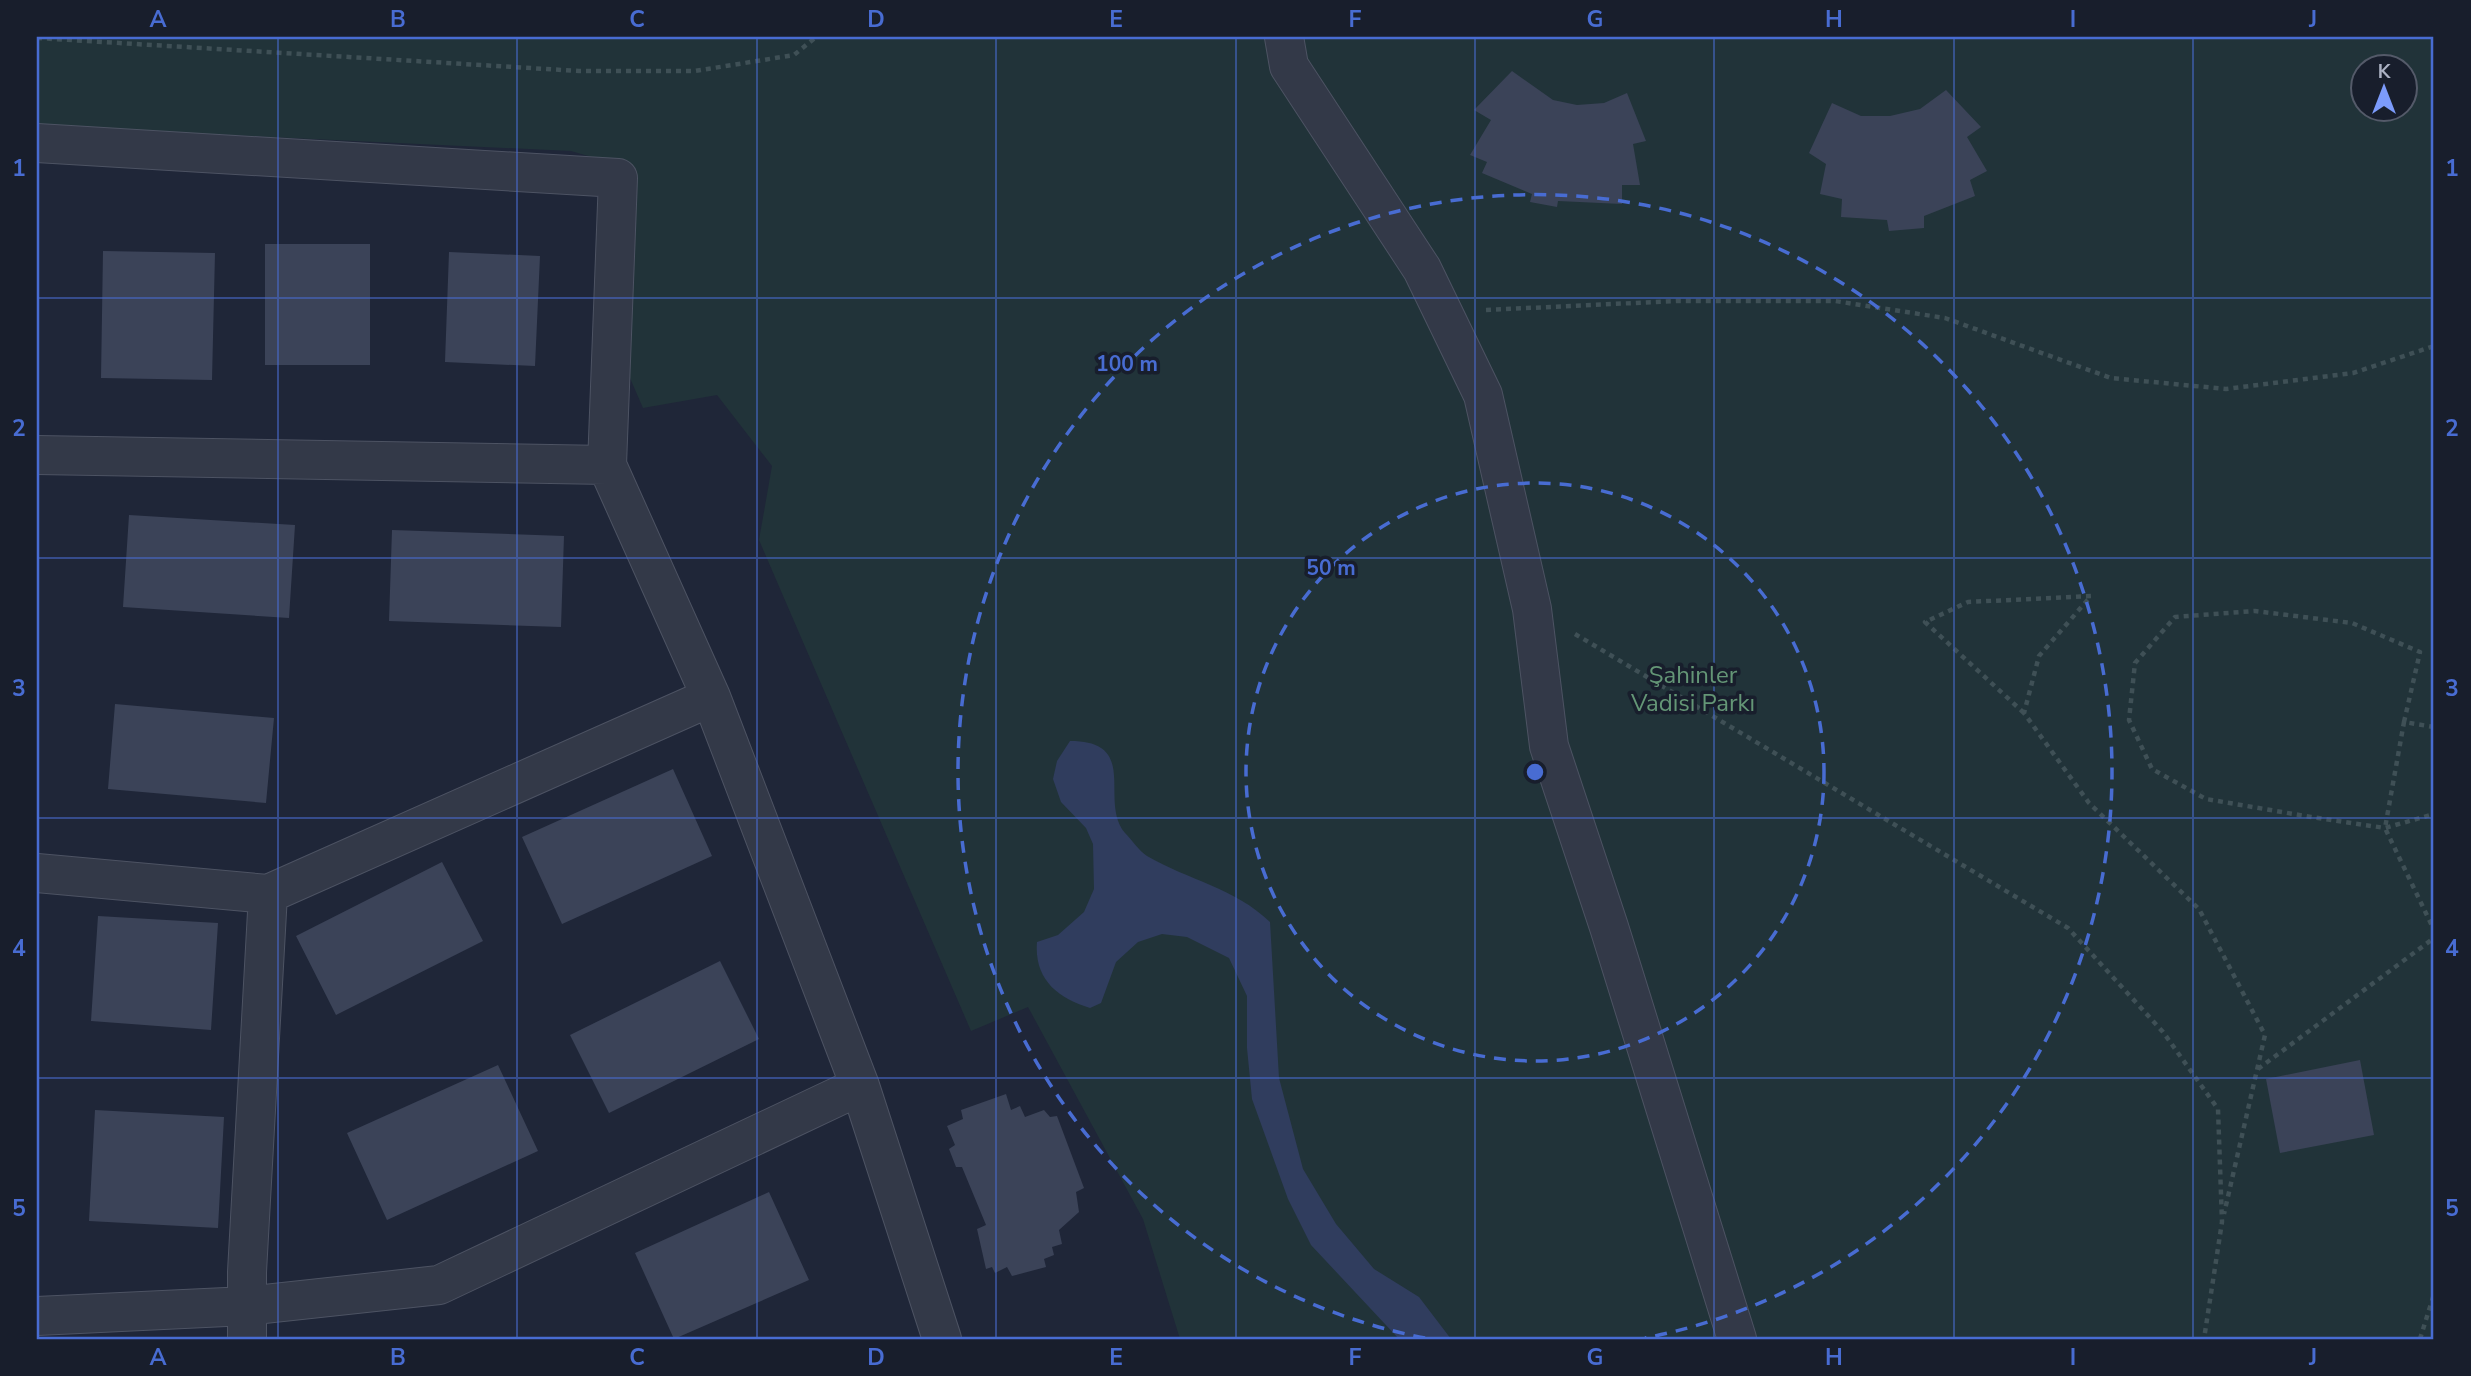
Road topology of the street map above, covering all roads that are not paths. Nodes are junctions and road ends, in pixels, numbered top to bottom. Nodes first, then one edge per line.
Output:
1 (1284, 37) edge
2 (37, 143) edge
3 (37, 455) edge
4 (607, 465) junction
5 (711, 697) junction
6 (37, 873) edge
7 (268, 894) junction
8 (860, 1086) junction
9 (37, 1316) edge
10 (247, 1322) edge
11 (942, 1339) edge
12 (1737, 1339) edge

1 - 12 street
2 - 4 street
3 - 4 street
4 - 5 street
5 - 7 street
5 - 8 street
6 - 7 street
7 - 10 street
8 - 10 street
8 - 11 street
9 - 10 street

